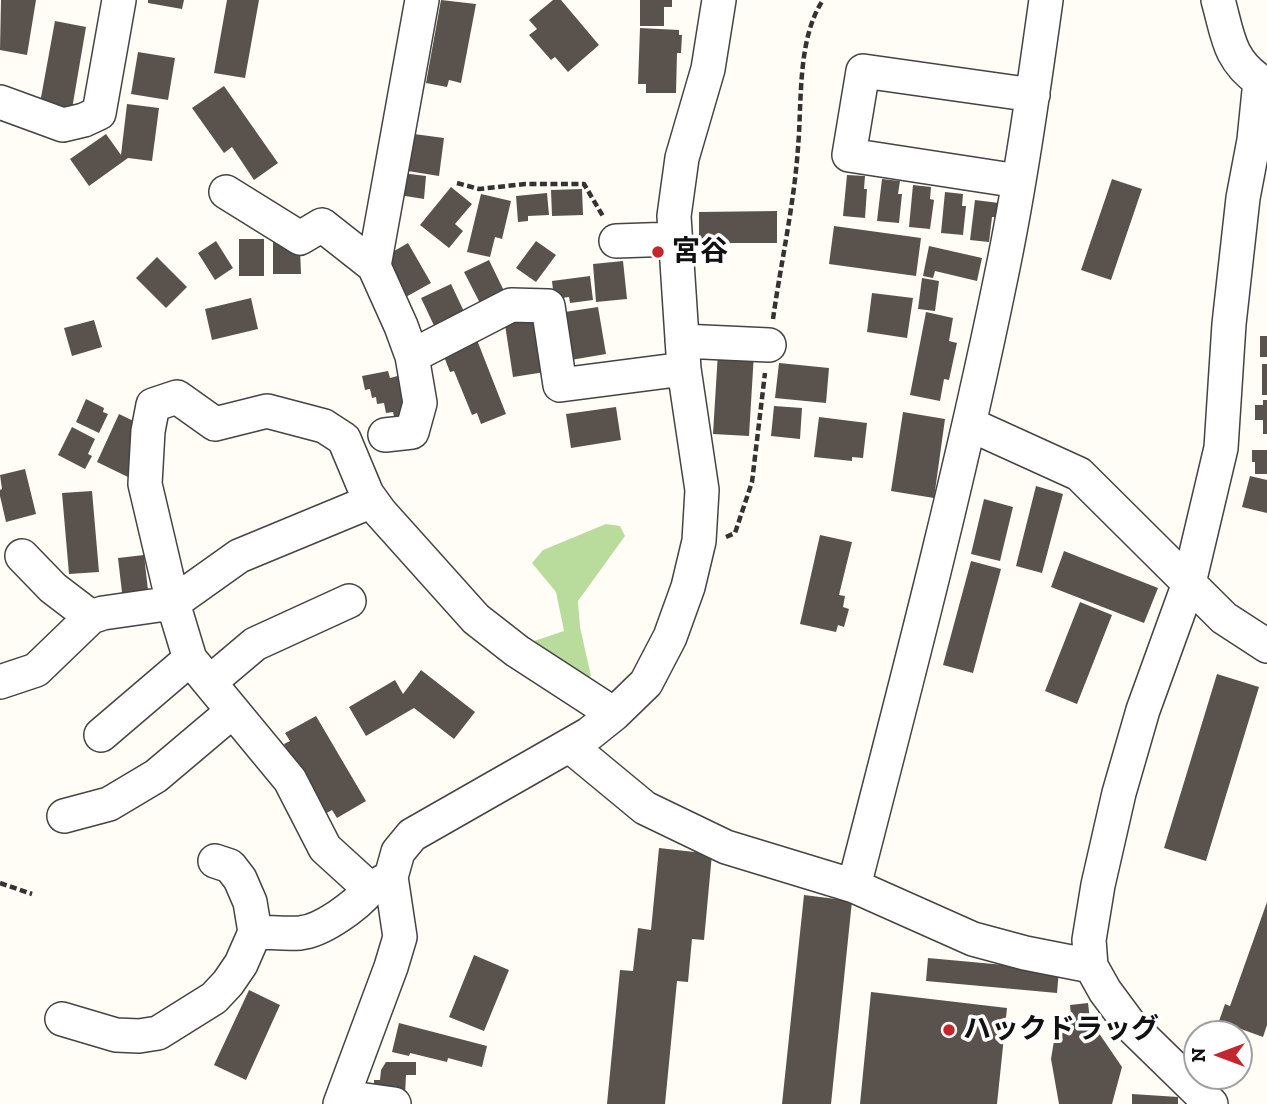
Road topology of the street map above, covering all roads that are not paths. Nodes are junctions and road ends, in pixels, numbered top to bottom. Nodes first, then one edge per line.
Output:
1 (119, 0) edge
2 (422, 0) edge
3 (719, 0) edge
4 (1046, 0) edge
5 (1217, 0) edge
6 (1264, 71) edge
7 (1033, 96) junction
8 (0, 102) edge
9 (1018, 181) junction
10 (226, 192) dead end
11 (675, 239) junction
12 (616, 240) road end
13 (374, 266) junction
14 (769, 345) road end
15 (683, 355) junction
16 (412, 356) junction
17 (969, 424) junction
18 (385, 435) dead end
19 (372, 502) junction
20 (22, 556) dead end
21 (1189, 583) junction
22 (349, 601) dead end
23 (173, 603) junction
24 (91, 617) junction
25 (1267, 646) edge
26 (200, 670) junction
27 (0, 682) edge
28 (233, 711) junction
29 (614, 714) junction
30 (101, 735) dead end
31 (570, 746) junction
32 (64, 816) dead end
33 (215, 861) dead end
34 (381, 883) junction
35 (855, 886) junction
36 (255, 932) junction
37 (1091, 966) junction
38 (62, 1020) dead end
39 (342, 1101) edge
40 (394, 1104) edge
41 (1211, 1104) edge

1 - 8 street
2 - 13 street
3 - 11 street
4 - 7 street
5 - 6 street
6 - 21 street
7 - 9 street
7 - 9 street
9 - 17 street
10 - 13 street
11 - 12 street
11 - 15 street
13 - 16 street
14 - 15 street
15 - 16 street
15 - 29 street
16 - 18 street
17 - 21 street
17 - 35 street
19 - 23 street
19 - 23 street
19 - 29 street
20 - 24 street
21 - 25 street
21 - 37 street
22 - 26 street
23 - 24 street
23 - 26 street
24 - 27 street
26 - 28 street
26 - 30 street
28 - 32 street
28 - 34 street
29 - 31 street
31 - 34 street
31 - 35 street
33 - 36 street
34 - 36 street
34 - 39 street
35 - 37 street
36 - 38 street
37 - 41 street
39 - 40 street

